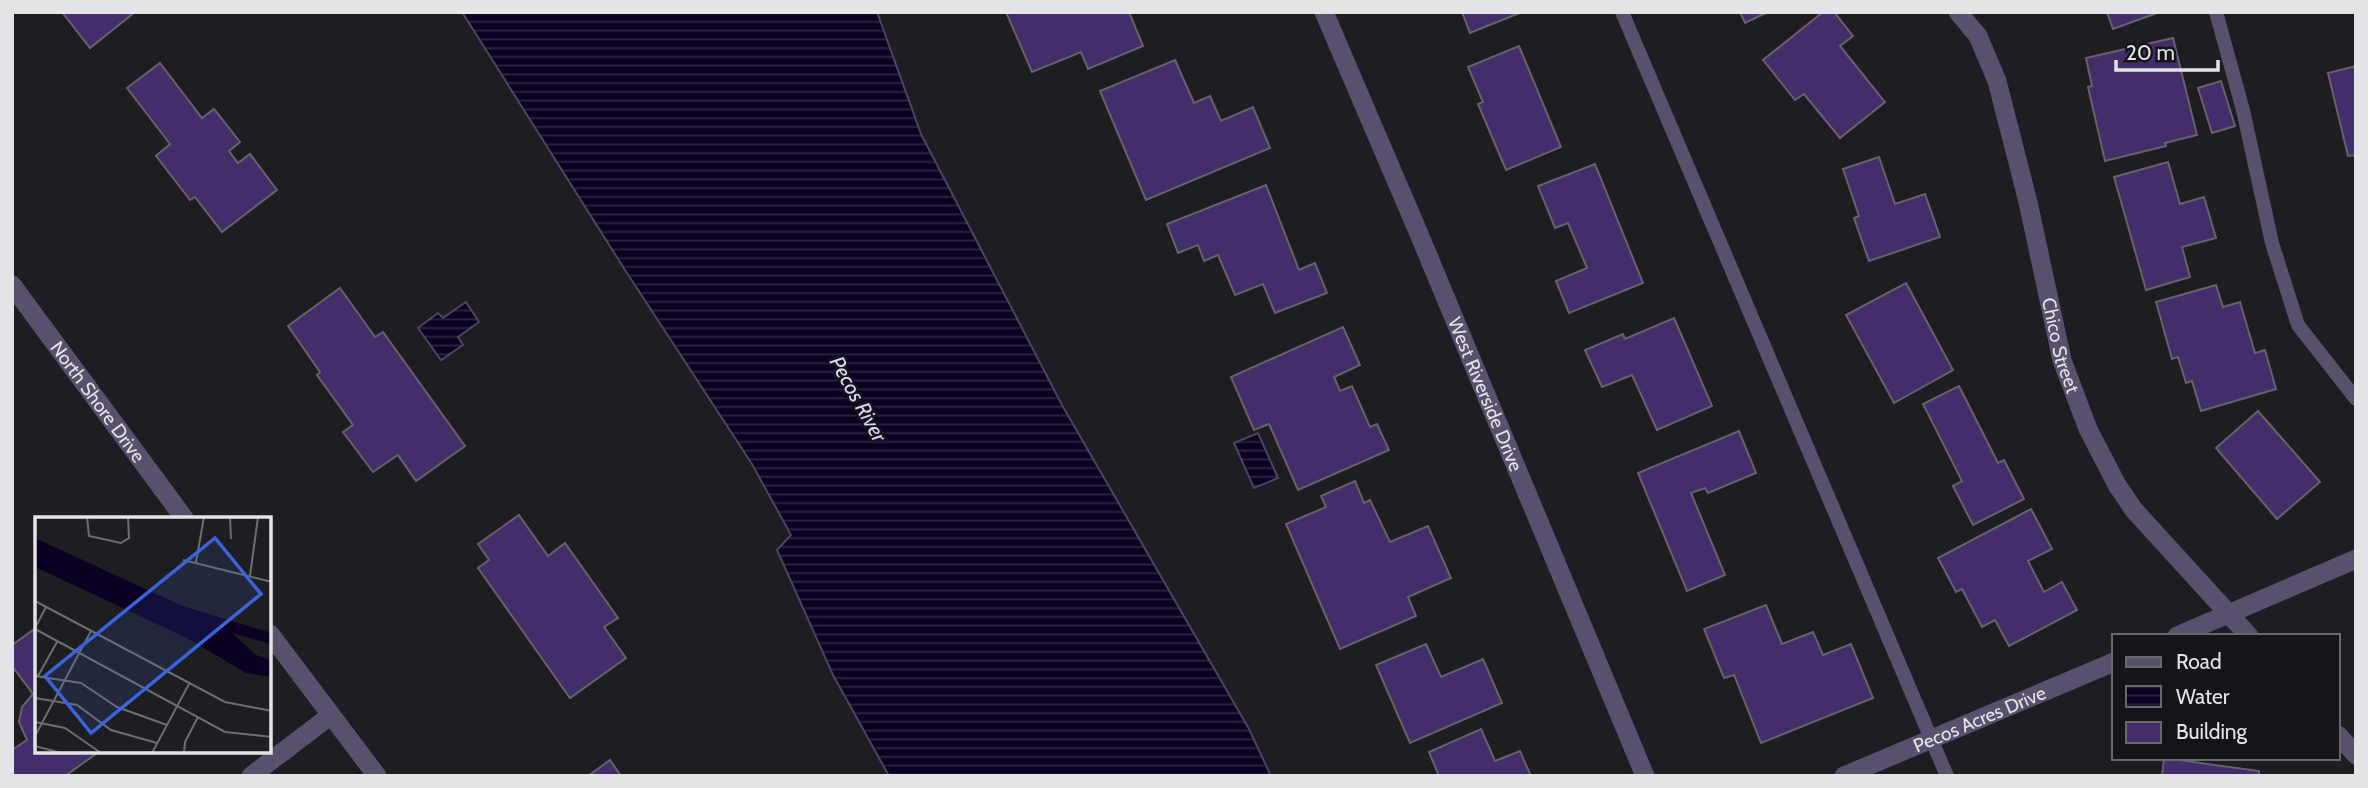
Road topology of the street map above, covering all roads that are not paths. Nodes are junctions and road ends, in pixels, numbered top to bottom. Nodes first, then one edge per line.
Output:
1 (1324, 12) edge
2 (1622, 12) edge
3 (1958, 12) edge
4 (2216, 12) edge
5 (12, 285) edge
6 (2356, 399) edge
7 (183, 517) edge
8 (2356, 559) edge
9 (2229, 614) junction
10 (2182, 634) edge
11 (2247, 634) edge
12 (271, 635) edge
13 (2112, 663) edge
14 (330, 716) junction
15 (2340, 737) edge
16 (1932, 739) junction
17 (2356, 755) edge
18 (251, 776) edge
19 (377, 776) edge
20 (1645, 776) edge
21 (1844, 776) edge
22 (1947, 776) edge

1 - 20 street, West Riverside Drive
2 - 16 lane
3 - 9 street, Chico Street
4 - 6 lane
5 - 7 street, North Shore Drive
8 - 9 street
9 - 10 street
9 - 11 street, Chico Street
12 - 14 street
13 - 16 street, Pecos Acres Drive
14 - 18 street
14 - 19 street
15 - 17 street
16 - 21 street, Pecos Acres Drive
16 - 22 lane

